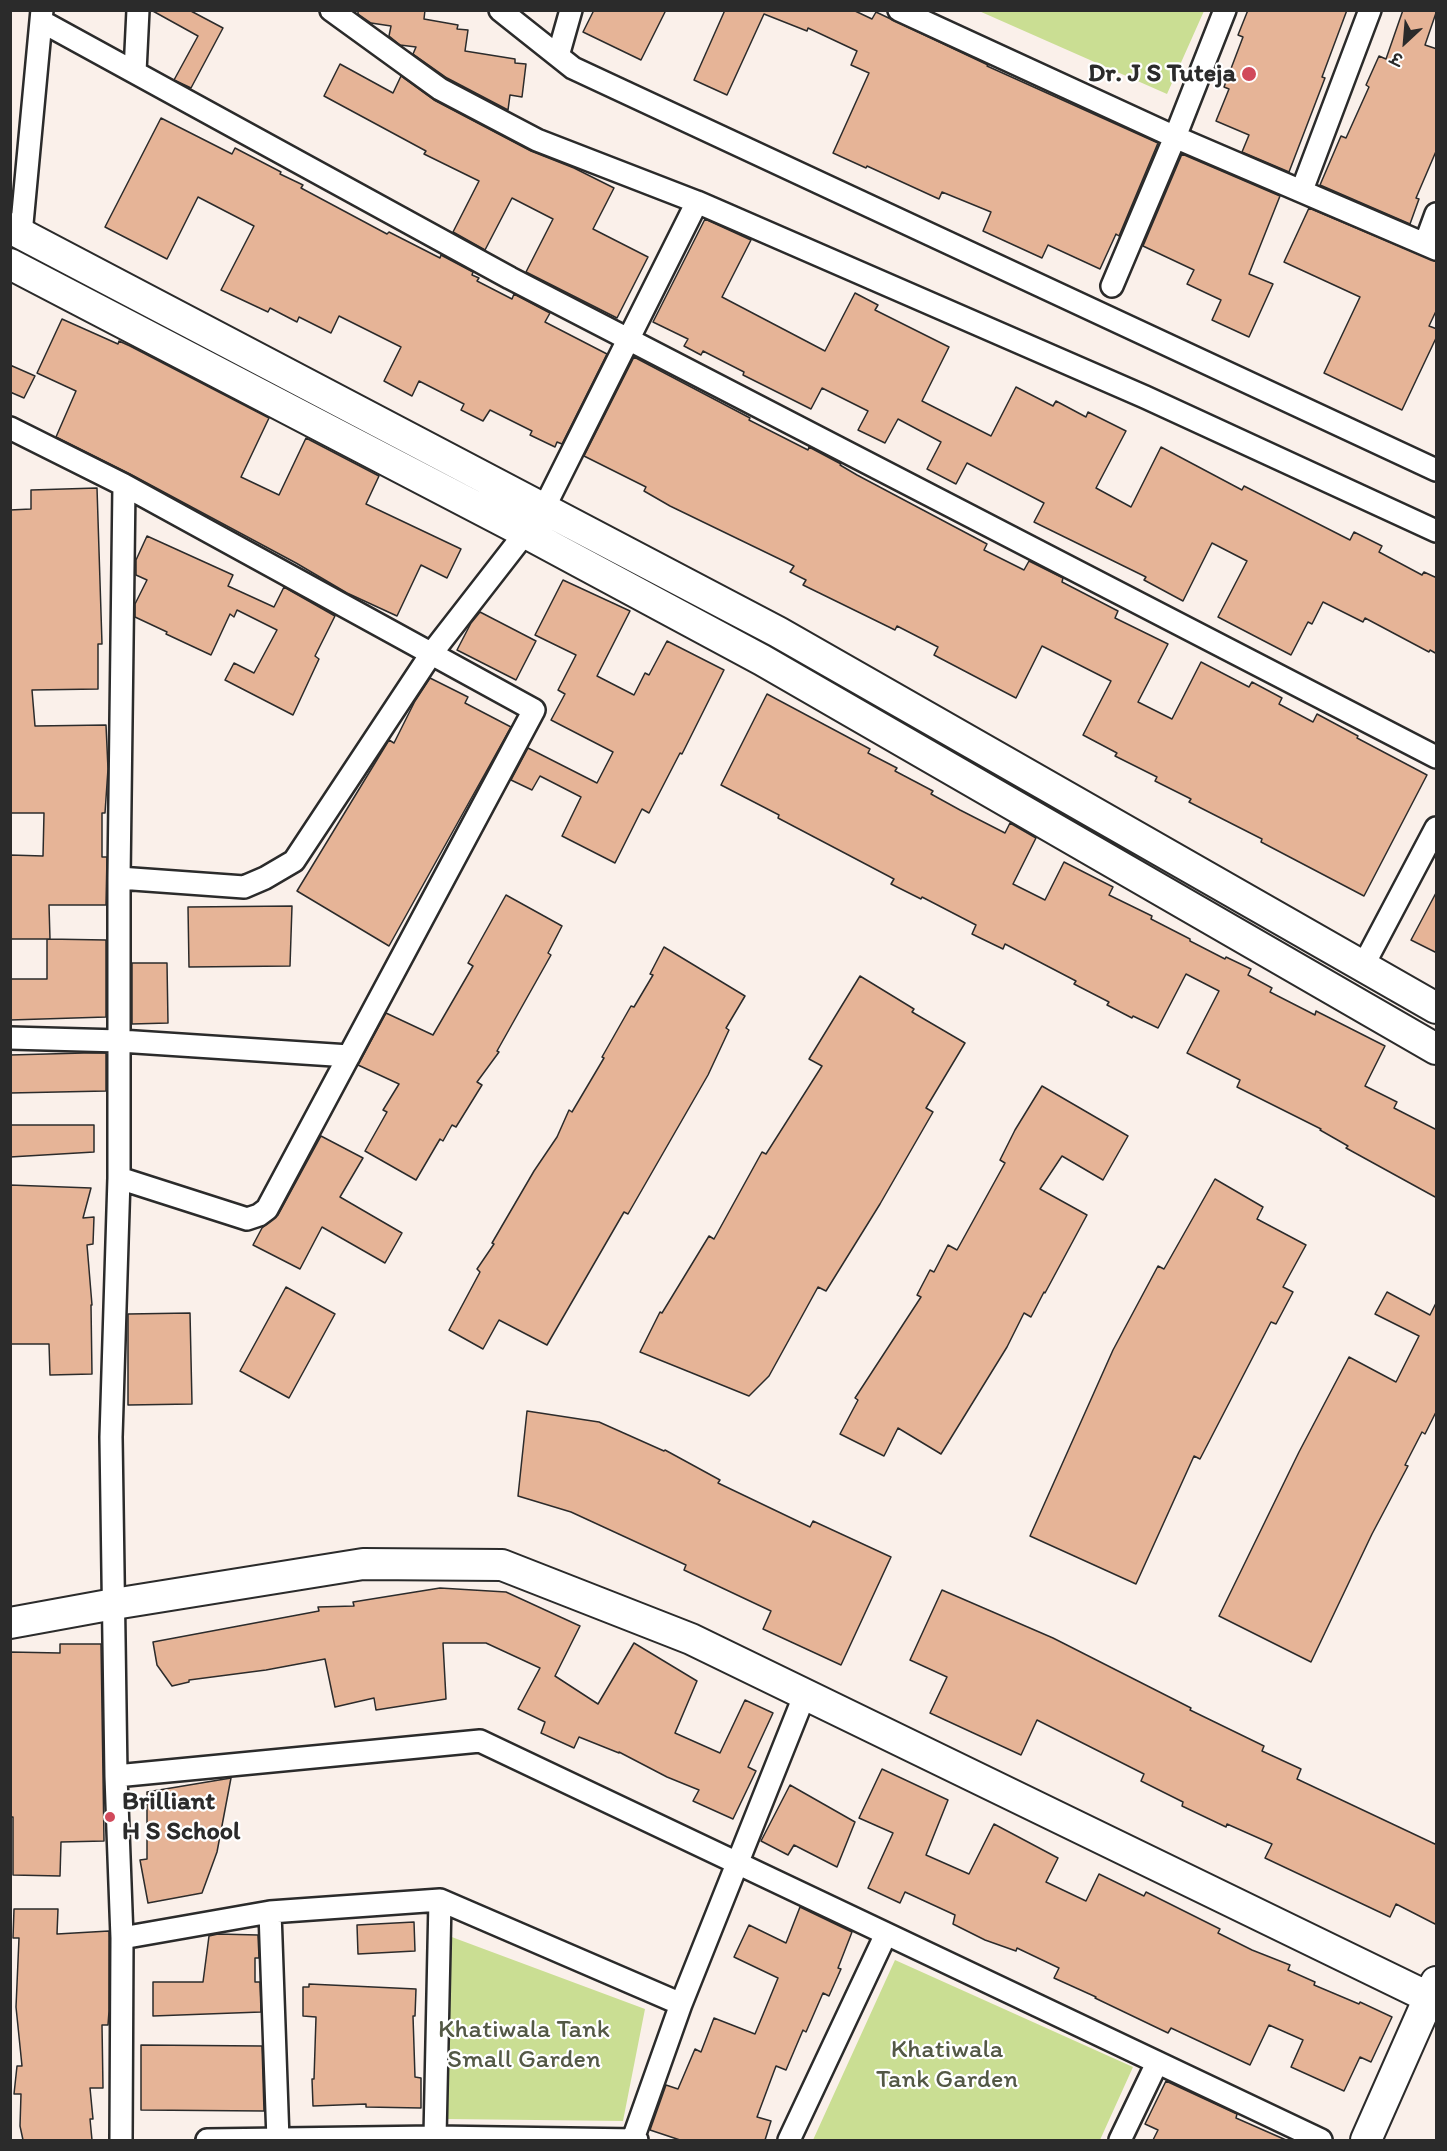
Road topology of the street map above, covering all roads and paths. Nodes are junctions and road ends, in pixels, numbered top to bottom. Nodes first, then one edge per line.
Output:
1 (138, 10) edge
2 (331, 10) edge
3 (500, 10) edge
4 (571, 10) edge
5 (899, 10) edge
6 (1225, 10) edge
7 (1370, 10) edge
8 (41, 16) edge
9 (558, 56) junction
10 (135, 72) junction
11 (1175, 137) junction
12 (1302, 190) junction
13 (697, 202) junction
14 (1437, 214) edge
15 (16, 231) edge
16 (1431, 246) edge
17 (10, 264) edge
18 (1112, 286) dead end
19 (630, 339) junction
20 (10, 428) edge
21 (1437, 470) edge
22 (124, 485) junction
23 (534, 521) junction
24 (1437, 531) edge
25 (431, 654) junction
26 (1437, 757) edge
27 (1437, 828) edge
28 (119, 878) junction
29 (1363, 966) junction
30 (1437, 1008) edge
31 (10, 1038) edge
32 (120, 1041) junction
33 (1437, 1048) edge
34 (349, 1056) junction
35 (119, 1178) junction
36 (114, 1604) junction
37 (10, 1623) edge
38 (805, 1694) junction
39 (116, 1776) junction
40 (738, 1864) junction
41 (440, 1900) junction
42 (270, 1912) junction
43 (886, 1934) junction
44 (122, 1938) junction
45 (1432, 1989) edge
46 (681, 2004) junction
47 (1157, 2063) junction
48 (435, 2137) junction
49 (278, 2139) edge
50 (121, 2140) edge
51 (207, 2140) edge
52 (635, 2140) edge
53 (789, 2140) edge
54 (1120, 2140) edge
55 (1321, 2140) edge
56 (1366, 2140) edge

1 - 10 street
2 - 13 street
3 - 9 street
4 - 9 street
5 - 11 street
6 - 11 street
7 - 12 street
8 - 10 street
8 - 15 street
9 - 21 street
10 - 19 street
11 - 12 street
11 - 18 street
12 - 16 street
13 - 19 street
13 - 24 street
14 - 16 street
15 - 23 street
17 - 23 street
19 - 23 street
19 - 26 street
20 - 22 street
22 - 25 street
22 - 28 street
23 - 25 street
23 - 29 street
23 - 33 street
25 - 28 street
25 - 34 street
27 - 29 street
28 - 32 street
29 - 30 street
31 - 32 street
32 - 34 street
32 - 35 street
34 - 35 street
35 - 36 street
36 - 37 street
36 - 38 street
36 - 39 street
38 - 40 street
38 - 45 street
39 - 40 street
39 - 44 street
40 - 43 street
40 - 46 street
41 - 42 street
41 - 46 street
41 - 48 street
42 - 44 street
42 - 49 street
43 - 47 street
43 - 53 street
44 - 50 street
45 - 56 street
46 - 52 street
47 - 54 street
47 - 55 street
48 - 49 street
48 - 52 street
49 - 51 street

